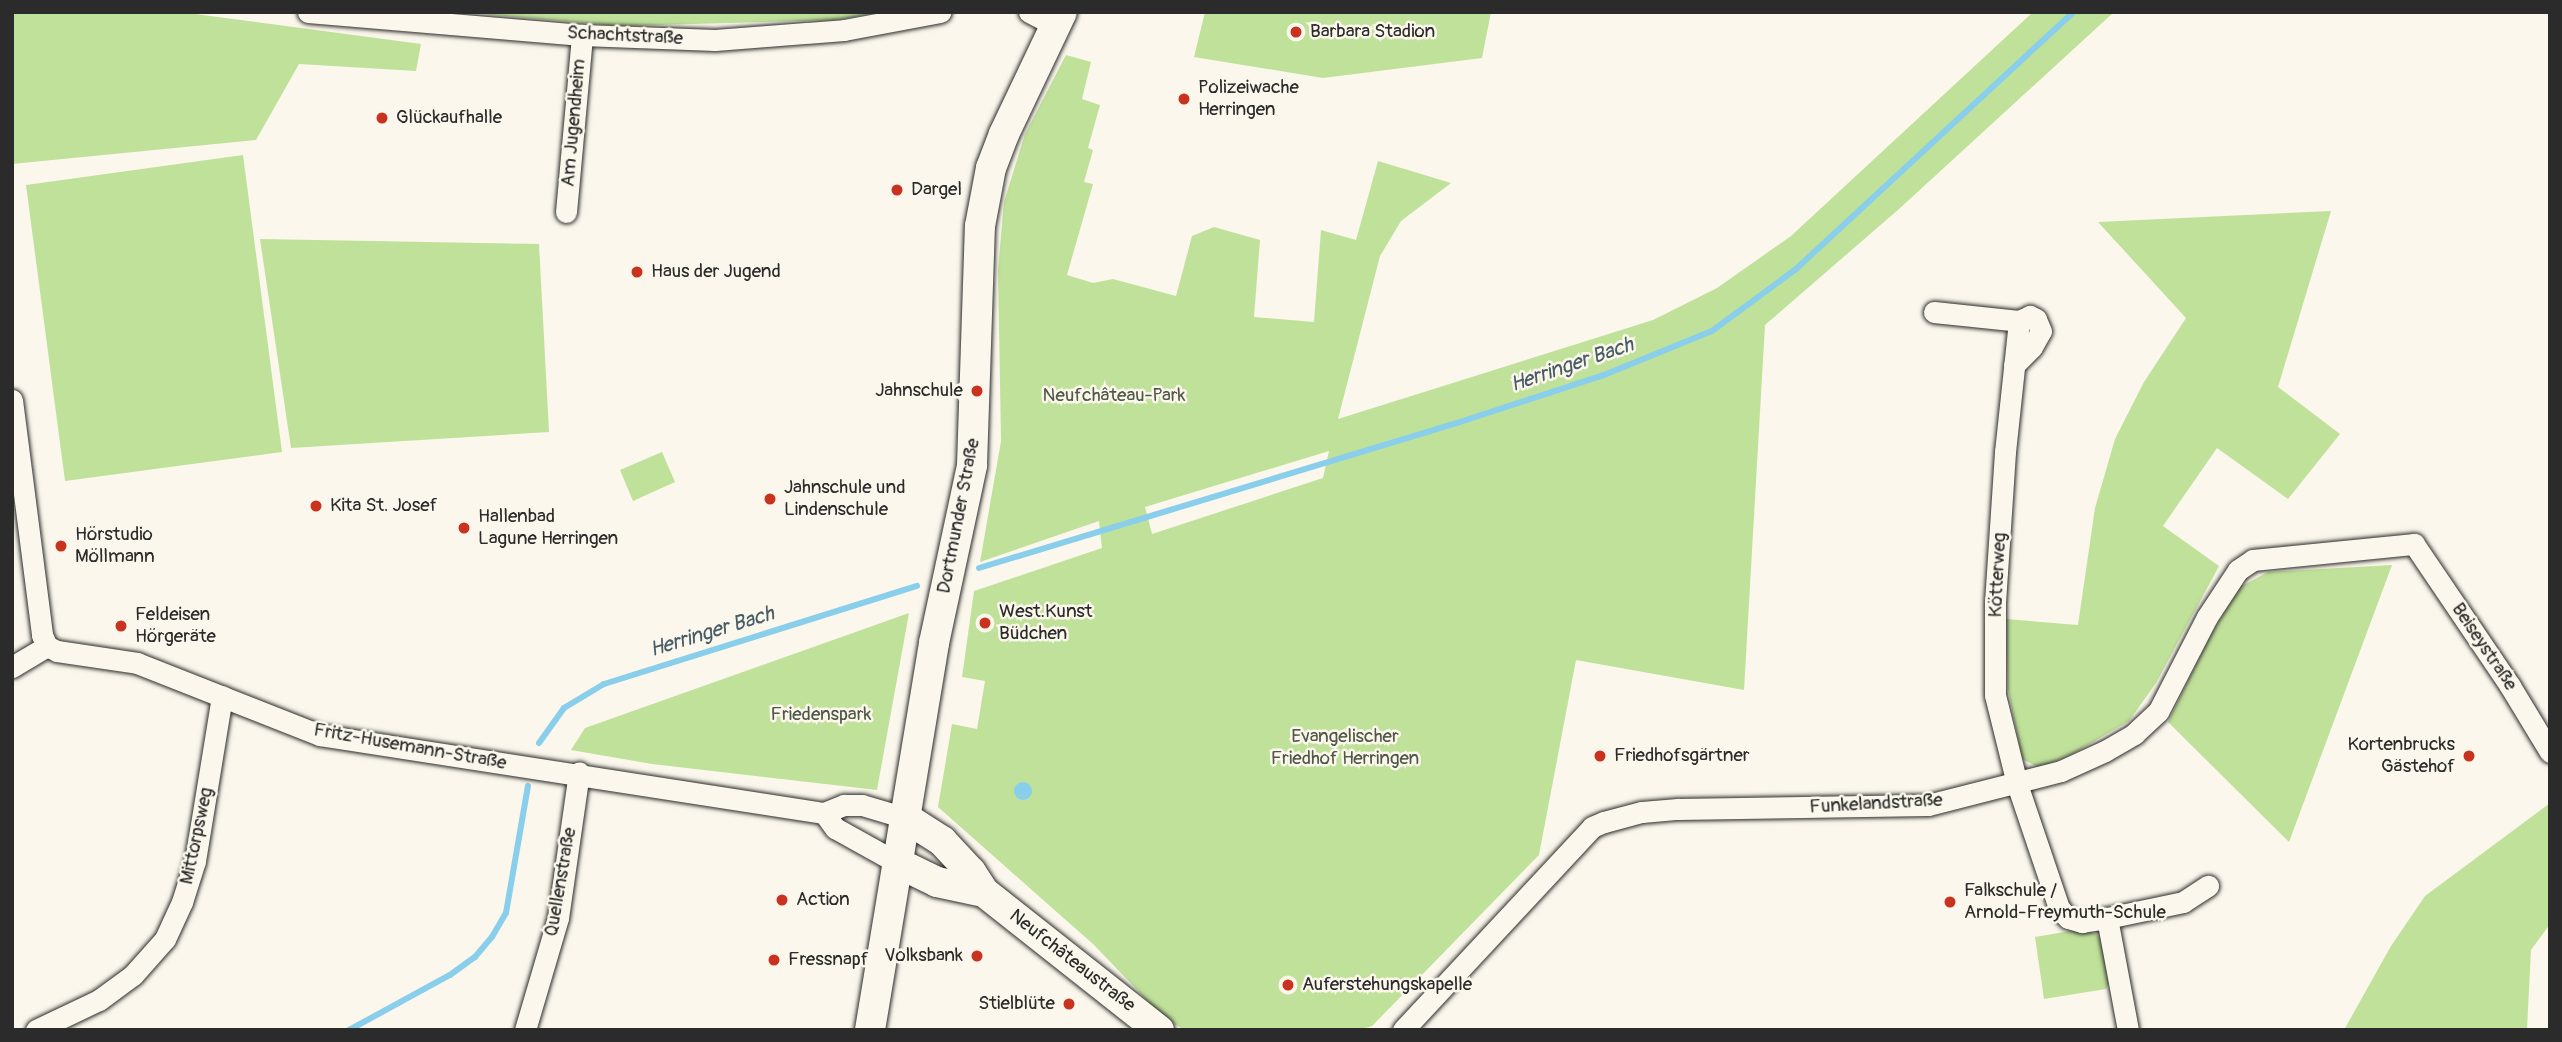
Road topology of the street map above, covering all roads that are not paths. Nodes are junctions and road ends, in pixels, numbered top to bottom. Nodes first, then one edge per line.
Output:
1 (308, 12) edge
2 (940, 12) edge
3 (1029, 12) edge
4 (1060, 19) edge
5 (582, 34) junction
6 (566, 212) dead end
7 (1934, 312) dead end
8 (12, 400) edge
9 (2414, 544) joint
10 (47, 646) junction
11 (12, 667) edge
12 (222, 696) junction
13 (2550, 752) edge
14 (579, 773) junction
15 (2017, 784) junction
16 (824, 813) junction
17 (906, 818) junction
18 (898, 863) junction
19 (2208, 886) dead end
20 (984, 892) junction
21 (2107, 918) junction
22 (36, 1030) edge
23 (525, 1030) edge
24 (870, 1030) edge
25 (1159, 1030) edge
26 (1403, 1030) edge
27 (2127, 1030) edge

1 - 5 street, Schachtstraße
2 - 5 street, Schachtstraße
3 - 4 street
4 - 17 main road, Dortmunder Straße
5 - 6 street, Am Jugendheim
7 - 15 street, Kötterweg
8 - 10 street
9 - 13 street, Beiseystraße
9 - 15 street, Funkelandstraße
10 - 11 street
10 - 12 street, Fritz-Husemann-Straße
12 - 14 street, Fritz-Husemann-Straße
12 - 22 street, Mittorpsweg
14 - 16 street, Fritz-Husemann-Straße
14 - 23 street, Quellenstraße
15 - 21 street, Kötterweg
15 - 26 street, Funkelandstraße
16 - 17 street, Fritz-Husemann-Straße
16 - 18 street
17 - 18 main road, Dortmunder Straße
17 - 20 main road, Neufchâteaustraße
18 - 20 main road, Neufchâteaustraße
18 - 24 main road, Dortmunder Straße
19 - 21 street, Kötterweg
20 - 25 main road, Neufchâteaustraße
21 - 27 street

